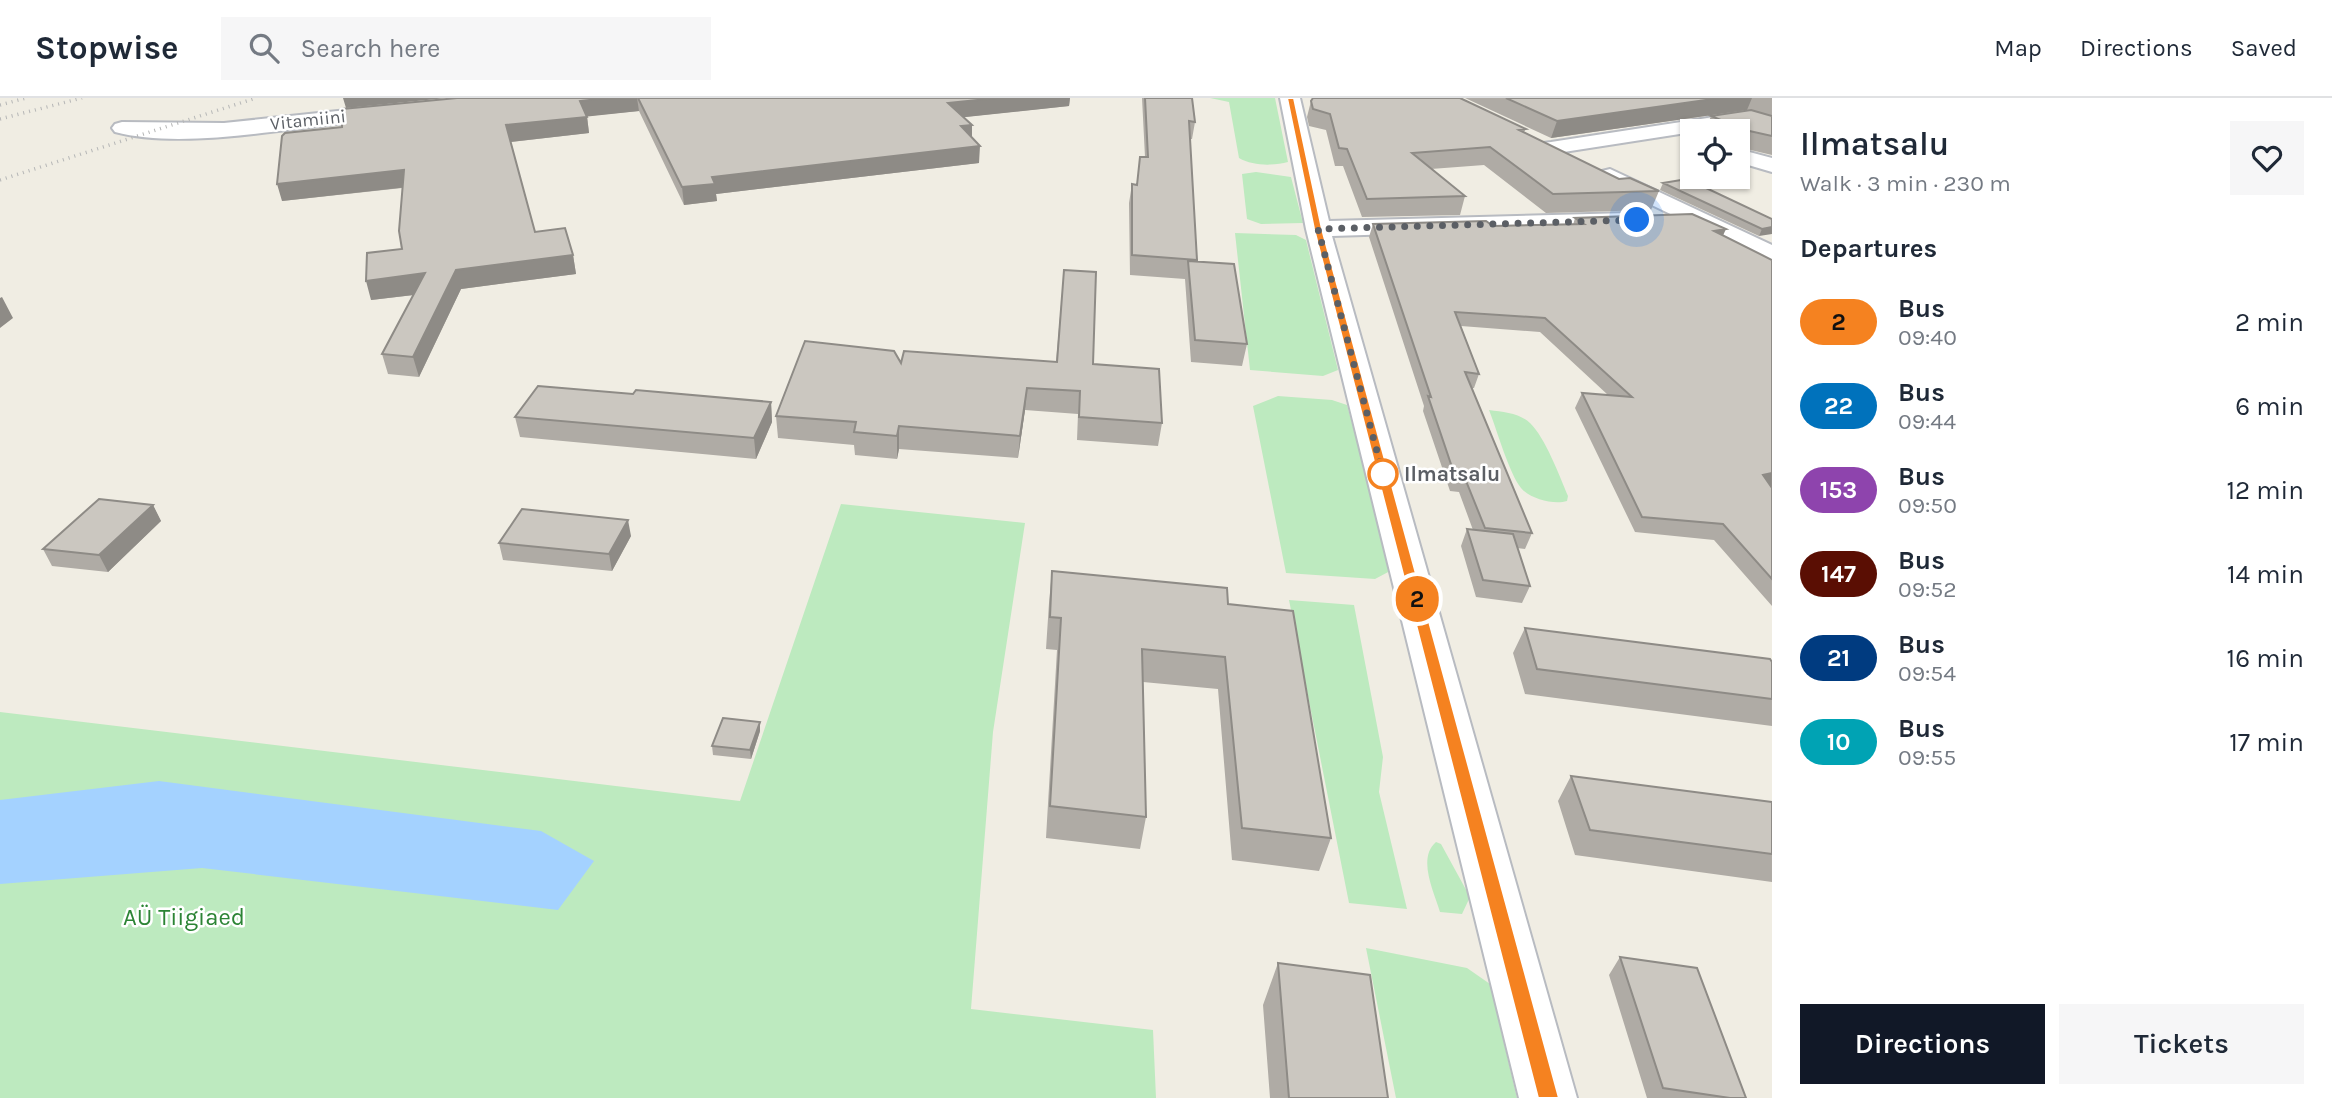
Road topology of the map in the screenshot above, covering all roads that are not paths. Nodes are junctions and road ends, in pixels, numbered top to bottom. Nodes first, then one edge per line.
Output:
1 (1290, 98) edge
2 (408, 110) edge
3 (122, 128) dead end
4 (1772, 128) edge
5 (1643, 134) junction
6 (1528, 137) edge
7 (1550, 148) junction
8 (1680, 149) edge
9 (1621, 159) dead end
10 (1750, 159) edge
11 (1772, 165) edge
12 (1589, 166) junction
13 (1690, 216) junction
14 (1318, 229) junction
15 (1772, 255) edge
16 (1549, 1098) edge

1 - 14 street
2 - 3 street, Vitamiini
4 - 5 street
5 - 7 street
5 - 8 street
6 - 7 street
7 - 12 street
9 - 12 street
10 - 11 street
12 - 13 street
13 - 14 street
13 - 15 street
14 - 16 street

